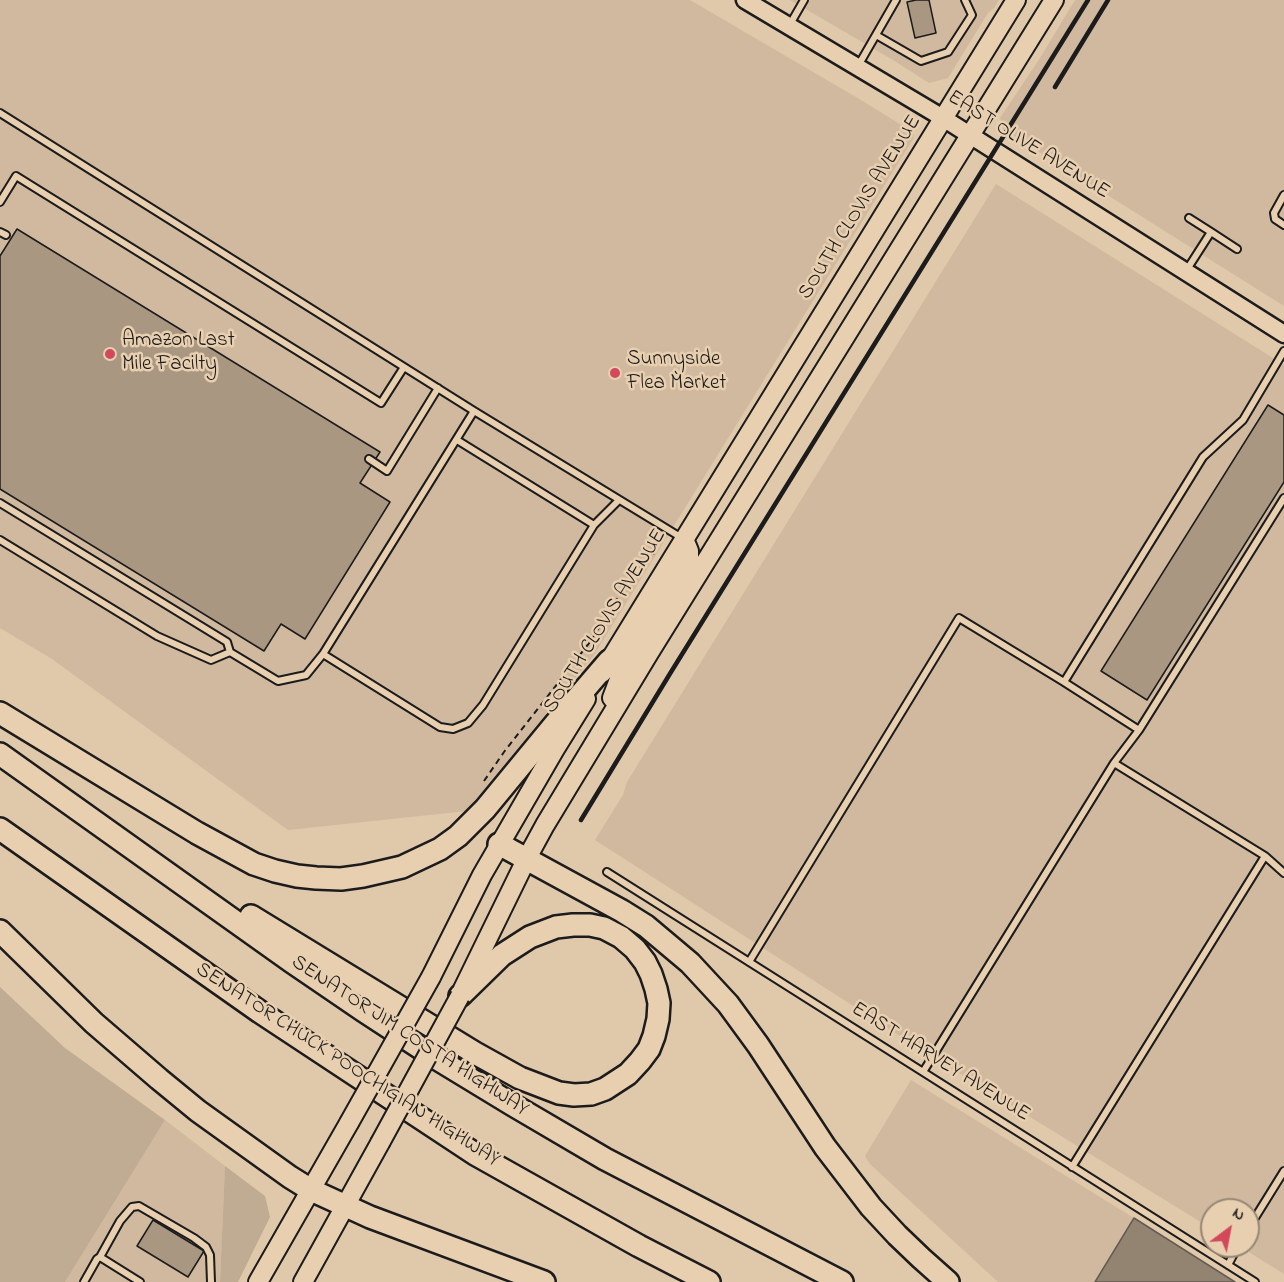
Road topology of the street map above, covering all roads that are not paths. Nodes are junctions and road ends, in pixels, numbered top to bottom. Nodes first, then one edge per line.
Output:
1 (745, 0) edge
2 (804, 0) edge
3 (896, 0) edge
4 (965, 0) edge
5 (1016, 0) edge
6 (1054, 0) edge
7 (789, 26) junction
8 (876, 35) junction
9 (858, 67) junction
10 (0, 113) edge
11 (943, 118) junction
12 (970, 136) junction
13 (1284, 195) edge
14 (0, 202) edge
15 (1189, 218) dead end
16 (1284, 225) edge
17 (1211, 232) junction
18 (1237, 249) dead end
19 (1186, 272) junction
20 (1284, 334) edge
21 (1284, 351) edge
22 (404, 367) junction
23 (438, 388) junction
24 (474, 411) junction
25 (456, 440) junction
26 (369, 459) dead end
27 (1284, 498) edge
28 (619, 500) junction
29 (0, 503) edge
30 (594, 525) junction
31 (684, 539) junction
32 (0, 540) edge
33 (230, 652) junction
34 (323, 654) junction
35 (609, 661) junction
36 (1064, 682) junction
37 (0, 713) edge
38 (1139, 730) junction
39 (596, 739) junction
40 (0, 754) edge
41 (1113, 763) junction
42 (92, 819) junction
43 (0, 828) edge
44 (500, 843) junction
45 (1265, 856) junction
46 (527, 858) junction
47 (607, 872) dead end
48 (1284, 873) edge
49 (0, 931) edge
50 (749, 962) junction
51 (460, 996) junction
52 (923, 1072) junction
53 (1072, 1167) junction
54 (1284, 1171) edge
55 (311, 1190) junction
56 (345, 1206) junction
57 (1260, 1209) edge
58 (100, 1257) junction
59 (1232, 1258) edge
60 (1228, 1265) junction
61 (84, 1282) edge
62 (140, 1282) edge
63 (211, 1282) edge
64 (258, 1282) edge
65 (303, 1282) edge
66 (544, 1282) edge
67 (709, 1282) edge
68 (842, 1282) edge
69 (948, 1282) edge
70 (1255, 1282) edge

1 - 7 main road, EAST OLIVE AVENUE
2 - 7 lane
3 - 8 lane
4 - 8 lane
5 - 11 main road, SOUTH CLOVIS AVENUE
6 - 12 main road
7 - 9 main road, EAST OLIVE AVENUE
8 - 9 lane
9 - 11 main road, EAST OLIVE AVENUE
10 - 22 lane
11 - 12 main road, EAST OLIVE AVENUE
11 - 31 main road, SOUTH CLOVIS AVENUE
12 - 19 main road, EAST OLIVE AVENUE
12 - 39 main road
13 - 16 lane
14 - 22 lane
15 - 17 lane
17 - 18 lane
17 - 19 lane
19 - 20 main road, EAST OLIVE AVENUE
21 - 36 lane
22 - 23 lane
23 - 24 lane
23 - 26 lane
24 - 25 lane
24 - 28 lane
25 - 30 lane
25 - 34 lane
27 - 38 lane
28 - 30 lane
28 - 31 lane
29 - 33 lane
30 - 34 lane
31 - 35 main road, SOUTH CLOVIS AVENUE
31 - 39 main road
32 - 33 lane
33 - 34 lane
35 - 37 highway
35 - 44 main road, SOUTH CLOVIS AVENUE
36 - 38 lane
36 - 50 lane
38 - 41 lane
39 - 46 main road
40 - 42 highway, SENATOR JIM COSTA HIGHWAY
41 - 45 lane
41 - 52 lane
42 - 51 highway
42 - 68 highway, SENATOR JIM COSTA HIGHWAY
43 - 67 highway, SENATOR CHUCK POOCHIGIAN HIGHWAY
44 - 46 highway
44 - 55 main road, SOUTH CLOVIS AVENUE, bridge
45 - 48 lane
45 - 53 lane
46 - 51 main road
46 - 69 highway
47 - 50 lane, EAST HARVEY AVENUE
49 - 55 highway
50 - 52 lane, EAST HARVEY AVENUE
51 - 56 main road, bridge
52 - 53 lane, EAST HARVEY AVENUE
53 - 60 lane, EAST HARVEY AVENUE
54 - 57 lane
55 - 56 highway
55 - 64 main road, SOUTH CLOVIS AVENUE
56 - 65 main road
56 - 66 highway
58 - 61 lane
58 - 62 lane
58 - 63 lane
59 - 60 lane
60 - 70 lane, EAST HARVEY AVENUE

